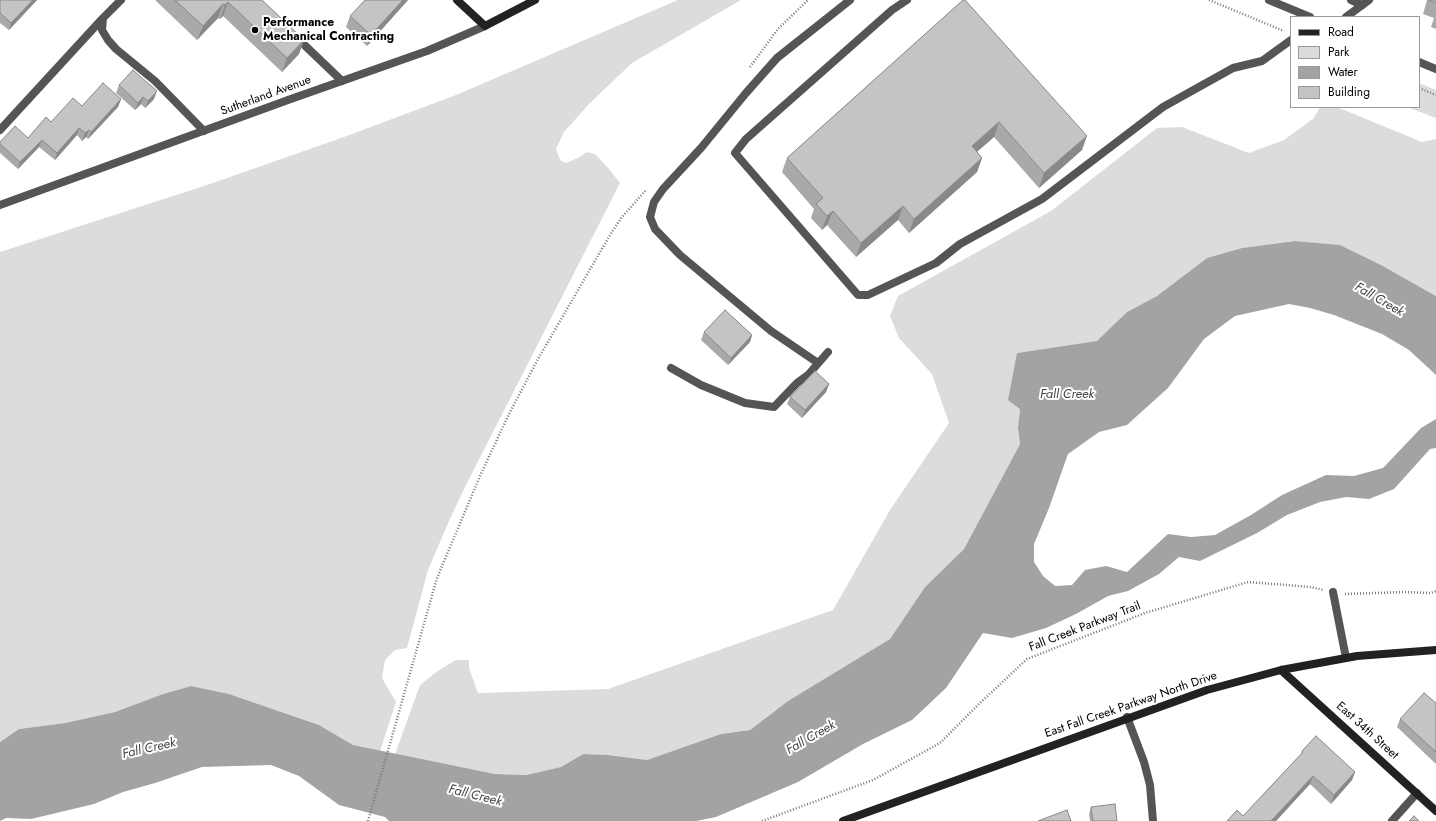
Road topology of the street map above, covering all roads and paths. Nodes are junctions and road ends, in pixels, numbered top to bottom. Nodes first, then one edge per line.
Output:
1 (121, 0) edge
2 (457, 0) edge
3 (535, 0) edge
4 (850, 0) edge
5 (907, 0) edge
6 (1209, 0) edge
7 (1269, 0) edge
8 (1351, 0) edge
9 (1369, 0) edge
10 (1362, 5) junction
11 (1308, 16) edge
12 (1347, 16) edge
13 (103, 18) junction
14 (485, 26) junction
15 (288, 30) edge
16 (1290, 34) edge
17 (1290, 41) edge
18 (1420, 62) edge
19 (1436, 69) edge
20 (342, 81) junction
21 (1420, 88) edge
22 (1436, 95) edge
23 (0, 130) edge
24 (204, 131) junction
25 (0, 205) edge
26 (578, 290) dead end
27 (828, 352) dead end
28 (818, 363) junction
29 (671, 368) dead end
30 (1436, 591) edge
31 (1333, 592) junction
32 (1436, 650) edge
33 (1346, 658) junction
34 (1281, 670) junction
35 (1127, 718) junction
36 (1417, 793) junction
37 (1436, 811) edge
38 (368, 821) edge
39 (762, 821) edge
40 (843, 821) edge
41 (1153, 821) edge
42 (1392, 821) edge

1 - 13 street
2 - 14 main road
3 - 14 main road, Sutherland Avenue
4 - 28 street
5 - 17 street
6 - 16 path
7 - 11 street
8 - 10 street
9 - 10 street
10 - 12 street
13 - 23 street
13 - 24 street
14 - 20 street, Sutherland Avenue
15 - 20 street
18 - 19 street
20 - 24 street, Sutherland Avenue
21 - 22 path
24 - 25 street, Sutherland Avenue
26 - 38 path
27 - 28 street
28 - 29 street
30 - 31 path, Fall Creek Parkway Trail
31 - 33 street
31 - 39 path, Fall Creek Parkway Trail
32 - 33 main road, East Fall Creek Parkway North Drive
33 - 34 main road, East Fall Creek Parkway North Drive
34 - 35 main road, East Fall Creek Parkway North Drive
34 - 36 main road, East 34th Street
35 - 40 main road, East Fall Creek Parkway North Drive
35 - 41 street
36 - 37 main road, East 34th Street
36 - 42 street

